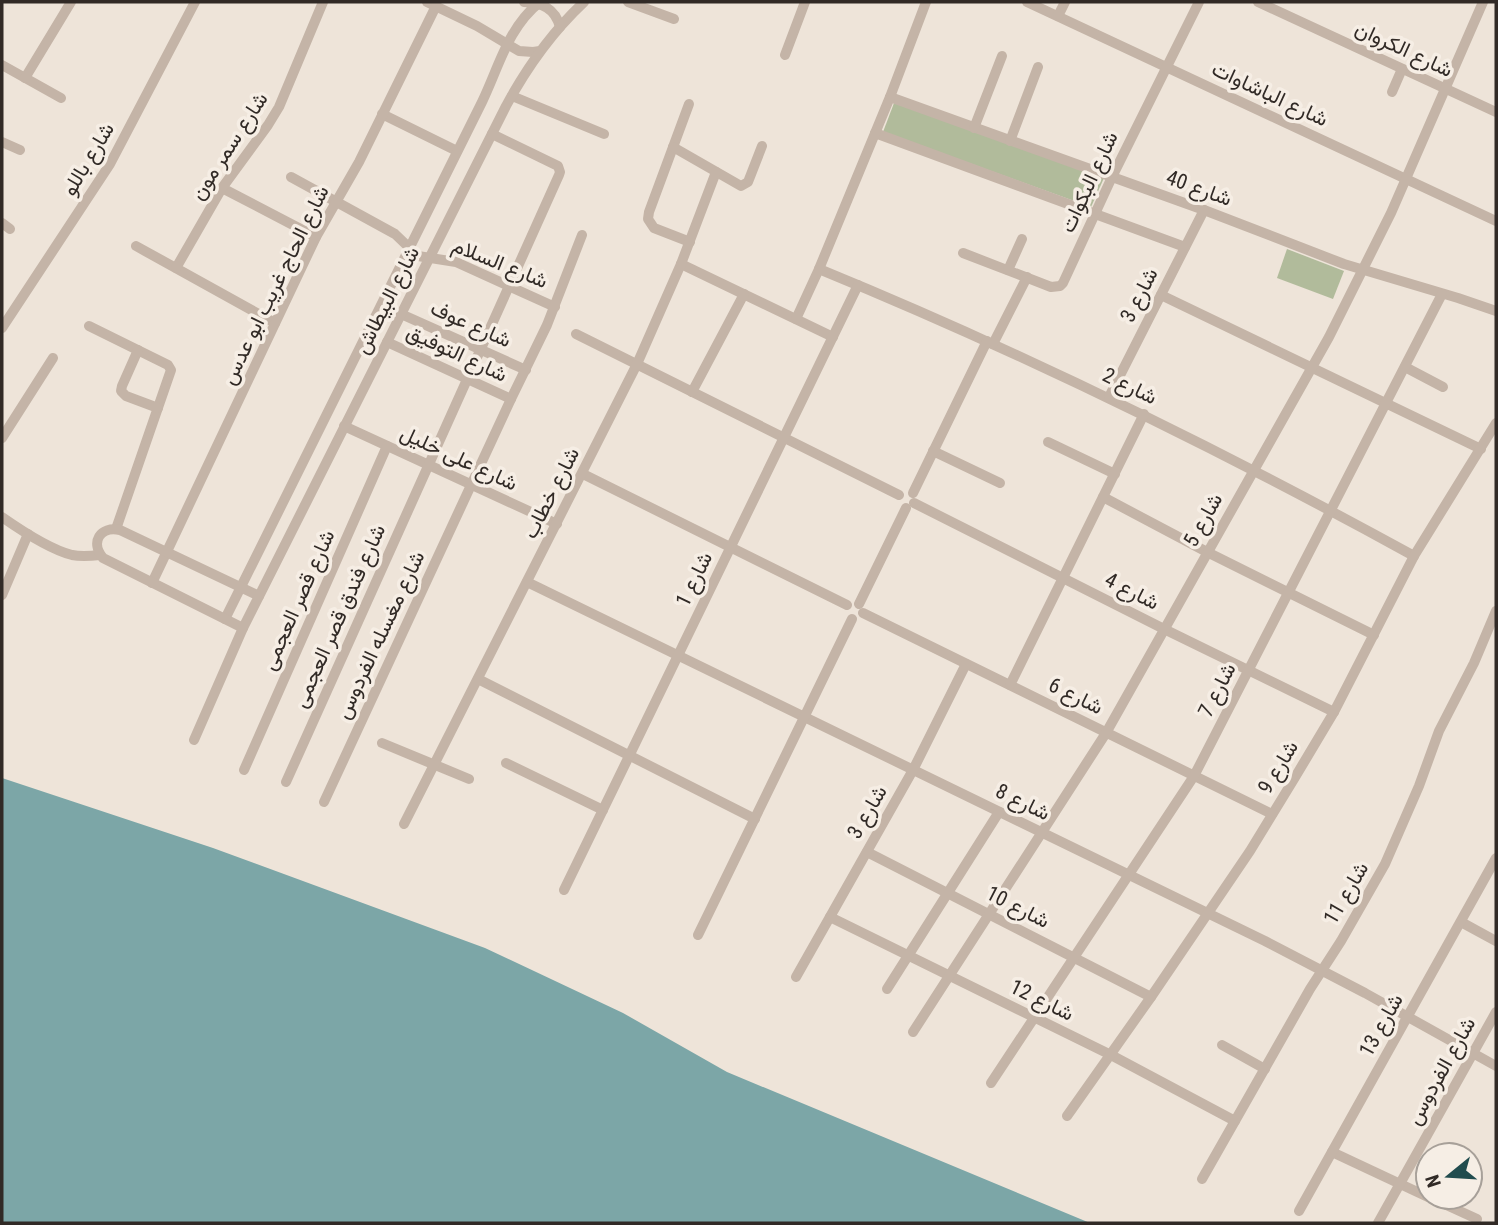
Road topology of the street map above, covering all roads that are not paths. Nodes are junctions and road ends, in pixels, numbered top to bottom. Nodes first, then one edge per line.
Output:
1 (71, 2) edge
2 (195, 2) edge
3 (323, 2) edge
4 (524, 2) edge
5 (539, 2) edge
6 (584, 2) edge
7 (628, 2) edge
8 (806, 2) edge
9 (926, 2) edge
10 (1027, 2) edge
11 (1065, 2) edge
12 (1199, 2) edge
13 (1258, 2) edge
14 (1483, 2) edge
15 (1489, 2) edge
16 (432, 4) edge
17 (1496, 5) edge
18 (1058, 16) junction
19 (674, 19) dead end
20 (560, 27) junction
21 (507, 44) junction
22 (540, 51) junction
23 (785, 55) dead end
24 (1002, 57) dead end
25 (2, 65) edge
26 (1038, 67) dead end
27 (1166, 67) junction
28 (1402, 69) junction
29 (25, 78) junction
30 (1445, 89) junction
31 (1392, 92) dead end
32 (512, 96) junction
33 (890, 97) junction
34 (61, 98) dead end
35 (689, 104) dead end
36 (1496, 112) edge
37 (382, 114) junction
38 (974, 128) junction
39 (875, 133) junction
40 (492, 134) junction
41 (604, 134) dead end
42 (1010, 141) junction
43 (2, 142) edge
44 (762, 146) dead end
45 (673, 147) junction
46 (20, 150) dead end
47 (457, 151) junction
48 (716, 172) junction
49 (291, 177) dead end
50 (1112, 177) junction
51 (1406, 178) junction
52 (222, 188) junction
53 (336, 201) junction
54 (1204, 210) junction
55 (1095, 214) junction
56 (1496, 220) edge
57 (582, 235) dead end
58 (316, 237) junction
59 (1022, 239) dead end
60 (690, 242) junction
61 (136, 246) dead end
62 (1185, 247) junction
63 (409, 248) junction
64 (963, 253) dead end
65 (429, 258) junction
66 (681, 264) junction
67 (176, 268) junction
68 (819, 269) junction
69 (1008, 270) junction
70 (1363, 270) junction
71 (1027, 278) junction
72 (859, 285) junction
73 (509, 286) junction
74 (744, 294) junction
75 (1443, 294) junction
76 (1161, 295) junction
77 (555, 307) junction
78 (1496, 311) edge
79 (401, 314) junction
80 (796, 319) junction
81 (275, 323) junction
82 (89, 326) dead end
83 (2, 328) edge
84 (576, 334) dead end
85 (833, 337) junction
86 (387, 342) junction
87 (990, 342) junction
88 (480, 349) junction
89 (138, 350) junction
90 (53, 358) dead end
91 (637, 364) junction
92 (1312, 367) junction
93 (1405, 367) junction
94 (526, 370) junction
95 (467, 379) junction
96 (1443, 387) dead end
97 (692, 391) junction
98 (1109, 397) junction
99 (512, 399) junction
100 (1386, 403) junction
101 (158, 408) junction
102 (1144, 414) junction
103 (1496, 423) edge
104 (345, 426) junction
105 (2, 438) edge
106 (784, 438) junction
107 (1048, 442) dead end
108 (387, 446) junction
109 (1481, 449) junction
110 (933, 451) junction
111 (428, 465) junction
112 (1253, 469) junction
113 (583, 474) junction
114 (1115, 474) junction
115 (1000, 483) dead end
116 (472, 485) junction
117 (1103, 497) junction
118 (911, 501) junction
119 (1331, 510) junction
120 (2, 517) edge
121 (557, 524) junction
122 (116, 529) junction
123 (28, 534) junction
124 (731, 547) junction
125 (167, 552) junction
126 (1208, 552) junction
127 (100, 555) junction
128 (1414, 556) junction
129 (1063, 577) junction
130 (527, 582) junction
131 (152, 583) junction
132 (241, 587) junction
133 (1289, 592) junction
134 (2, 596) edge
135 (259, 596) junction
136 (847, 605) junction
137 (861, 608) junction
138 (1495, 616) edge
139 (225, 619) junction
140 (852, 619) junction
141 (243, 628) junction
142 (1164, 629) junction
143 (1374, 635) junction
144 (678, 656) junction
145 (966, 664) junction
146 (1248, 670) junction
147 (478, 679) junction
148 (1010, 685) junction
149 (1334, 712) junction
150 (804, 717) junction
151 (1106, 733) junction
152 (194, 740) dead end
153 (383, 743) dead end
154 (629, 755) junction
155 (506, 763) dead end
156 (435, 765) junction
157 (244, 770) dead end
158 (913, 770) junction
159 (1194, 776) junction
160 (469, 779) dead end
161 (286, 782) dead end
162 (324, 802) dead end
163 (603, 810) junction
164 (999, 812) junction
165 (1272, 814) junction
166 (755, 819) junction
167 (404, 824) dead end
168 (1042, 833) junction
169 (867, 852) junction
170 (1496, 858) edge
171 (1128, 874) junction
172 (564, 890) dead end
173 (948, 893) junction
174 (1207, 913) junction
175 (990, 914) junction
176 (830, 917) junction
177 (1461, 922) junction
178 (698, 935) dead end
179 (1496, 941) edge
180 (908, 956) junction
181 (1073, 957) junction
182 (1322, 970) junction
183 (950, 976) junction
184 (796, 977) dead end
185 (887, 989) dead end
186 (1151, 997) junction
187 (1496, 1012) edge
188 (1409, 1016) junction
189 (1033, 1017) junction
190 (913, 1032) dead end
191 (1222, 1045) dead end
192 (1473, 1053) junction
193 (1111, 1055) junction
194 (1496, 1066) edge
195 (1265, 1069) junction
196 (991, 1083) dead end
197 (1067, 1115) dead end
198 (1235, 1121) junction
199 (1332, 1152) junction
200 (1202, 1179) dead end
201 (1400, 1184) junction
202 (1414, 1190) edge
203 (1299, 1211) dead end
204 (1459, 1211) edge
205 (1477, 1219) dead end
206 (1378, 1223) edge

1 - 29 street
2 - 83 street, شارع باللو
3 - 52 street, شارع سمر مون
4 - 5 street
5 - 20 street
5 - 21 street, شارع البيطاش
6 - 20 street, شارع البيطاش
7 - 19 street
8 - 23 street
9 - 33 street
10 - 18 street, شارع الباشاوات
11 - 18 street
12 - 27 street, شارع البكوات
13 - 28 street, شارع الكروان
14 - 30 street, شارع 5
15 - 17 street
16 - 21 street
16 - 37 street, شارع الحاج غريب ابو عدس
18 - 27 street, شارع الباشاوات
20 - 22 street, شارع البيطاش
21 - 22 street
21 - 47 street, شارع البيطاش
22 - 32 street, شارع البيطاش
24 - 38 street
25 - 29 street
26 - 42 street
27 - 50 street, شارع البكوات
27 - 51 street, شارع الباشاوات
28 - 30 street, شارع الكروان
28 - 31 street
29 - 34 street
30 - 36 street, شارع الكروان
30 - 51 street, شارع 5
32 - 40 street, شارع البيطاش
32 - 41 street
33 - 38 street, شارع 40
33 - 39 street
35 - 45 street
37 - 47 street
37 - 53 street, شارع الحاج غريب ابو عدس
38 - 42 street, شارع 40
39 - 55 street
39 - 68 street
40 - 65 street, شارع البيطاش
40 - 73 street, شارع فندق قصر العجمى
42 - 50 street, شارع 40
43 - 46 street
44 - 48 street
45 - 48 street
45 - 60 street
47 - 63 street, شارع البيطاش
48 - 60 street, شارع خطاب
49 - 53 street, شارع السلام
50 - 54 street, شارع 40
50 - 55 street, شارع البكوات
51 - 56 street, شارع الباشاوات
51 - 70 street, شارع 5
52 - 58 street
52 - 67 street, شارع سمر مون
53 - 58 street, شارع الحاج غريب ابو عدس
53 - 63 street, شارع السلام
54 - 62 street, شارع 3
54 - 70 street, شارع 40
55 - 62 street
55 - 71 street, شارع البكوات
57 - 77 street, شارع مغسله الفردوس
58 - 81 street, شارع الحاج غريب ابو عدس
59 - 69 street
60 - 66 street, شارع خطاب
61 - 67 street
62 - 76 street, شارع 3
63 - 65 street, شارع السلام
63 - 132 street, شارع البيطاش
64 - 69 street, شارع البكوات
65 - 73 street, شارع السلام
65 - 79 street, شارع البيطاش
66 - 74 street
66 - 91 street, شارع خطاب
67 - 81 street
68 - 72 street, شارع 2
68 - 80 street
69 - 71 street, شارع البكوات
70 - 75 street, شارع 40
70 - 92 street, شارع 5
71 - 87 street
72 - 85 street, شارع 1
72 - 87 street, شارع 2
73 - 77 street, شارع السلام
73 - 88 street, شارع فندق قصر العجمى
74 - 80 street
74 - 97 street
75 - 78 street, شارع 40
75 - 93 street, شارع 7
76 - 92 street
76 - 98 street, شارع 3
77 - 94 street, شارع مغسله الفردوس
79 - 86 street, شارع البيطاش
79 - 88 street, شارع عوف
80 - 85 street
81 - 125 street, شارع الحاج غريب ابو عدس
82 - 89 street
84 - 91 street
85 - 106 street, شارع 1
86 - 95 street, شارع التوفيق
86 - 104 street, شارع البيطاش
87 - 98 street, شارع 2
87 - 110 street
88 - 94 street, شارع عوف
88 - 95 street, شارع فندق قصر العجمى
89 - 101 street
89 - 101 street
90 - 105 street
91 - 97 street
91 - 113 street, شارع خطاب
92 - 100 street
92 - 112 street, شارع 5
93 - 96 street
93 - 100 street, شارع 7
94 - 99 street, شارع مغسله الفردوس
95 - 99 street, شارع التوفيق
95 - 111 street, شارع فندق قصر العجمى
97 - 106 street
98 - 102 street, شارع 2
99 - 116 street, شارع مغسله الفردوس
100 - 109 street
100 - 119 street, شارع 7
101 - 122 street
102 - 112 street, شارع 2
102 - 114 street
103 - 109 street, شارع 9
104 - 108 street, شارع على خليل
104 - 135 street, شارع البيطاش
106 - 118 street
106 - 124 street, شارع 1
107 - 114 street
108 - 111 street, شارع على خليل
108 - 157 street, شارع قصر العجمى
109 - 128 street, شارع 9
110 - 115 street
110 - 118 street
111 - 116 street, شارع على خليل
111 - 161 street, شارع فندق قصر العجمى
112 - 119 street, شارع 2
112 - 126 street, شارع 5
113 - 121 street, شارع خطاب
113 - 124 street
114 - 117 street
116 - 121 street, شارع على خليل
116 - 162 street, شارع مغسله الفردوس
117 - 126 street
117 - 129 street
118 - 129 street, شارع 4
118 - 137 street
119 - 128 street, شارع 2
119 - 133 street, شارع 7
120 - 123 street
121 - 130 street, شارع خطاب
122 - 125 street
122 - 127 street
123 - 127 street
123 - 134 street
124 - 136 street
124 - 144 street, شارع 1
125 - 131 street, شارع الحاج غريب ابو عدس
125 - 132 street
126 - 133 street
126 - 142 street, شارع 5
127 - 131 street
128 - 143 street, شارع 9
129 - 142 street, شارع 4
129 - 148 street
130 - 144 street, شارع 8
130 - 147 street, شارع خطاب
131 - 139 street
132 - 135 street
132 - 139 street, شارع البيطاش
133 - 143 street
133 - 146 street, شارع 7
135 - 141 street, شارع البيطاش
136 - 137 street
136 - 140 street
137 - 140 street
137 - 145 street, شارع 6
138 - 182 street, شارع 11
139 - 141 street
140 - 150 street
141 - 152 street, شارع البيطاش
142 - 146 street, شارع 4
142 - 151 street, شارع 5
143 - 149 street, شارع 9
144 - 150 street, شارع 8
144 - 154 street, شارع 1
145 - 148 street, شارع 6
145 - 158 street, شارع 3
146 - 149 street, شارع 4
146 - 159 street, شارع 7
147 - 154 street
147 - 156 street, شارع خطاب
148 - 151 street, شارع 6
149 - 165 street, شارع 9
150 - 158 street, شارع 8
150 - 166 street
151 - 159 street, شارع 6
151 - 168 street, شارع 5
153 - 156 street
154 - 163 street, شارع 1
154 - 166 street
155 - 163 street
156 - 160 street
156 - 167 street, شارع خطاب
158 - 164 street, شارع 8
158 - 169 street, شارع 3
159 - 165 street, شارع 6
159 - 171 street, شارع 7
163 - 172 street, شارع 1
164 - 168 street, شارع 8
164 - 173 street
165 - 174 street, شارع 9
166 - 178 street
168 - 171 street, شارع 8
168 - 175 street, شارع 5
169 - 173 street, شارع 10
169 - 176 street, شارع 3
170 - 177 street, شارع 13
171 - 174 street, شارع 8
171 - 181 street, شارع 7
173 - 175 street, شارع 10
173 - 180 street
174 - 182 street, شارع 8
174 - 186 street, شارع 9
175 - 181 street, شارع 10
175 - 183 street, شارع 5
176 - 180 street, شارع 12
176 - 184 street, شارع 3
177 - 179 street
177 - 188 street, شارع 13
180 - 183 street, شارع 12
180 - 185 street
181 - 186 street, شارع 10
181 - 189 street, شارع 7
182 - 188 street, شارع 8
182 - 195 street, شارع 11
183 - 189 street, شارع 12
183 - 190 street, شارع 5
186 - 193 street, شارع 9
187 - 192 street, شارع الفردوس
188 - 192 street, شارع 8
188 - 199 street, شارع 13
189 - 193 street, شارع 12
189 - 196 street, شارع 7
191 - 195 street
192 - 194 street, شارع 8
192 - 201 street, شارع الفردوس
193 - 197 street, شارع 9
193 - 198 street, شارع 12
195 - 198 street, شارع 11
198 - 200 street, شارع 11
199 - 201 street
199 - 203 street, شارع 13
201 - 202 street
201 - 206 street, شارع الفردوس
204 - 205 street

